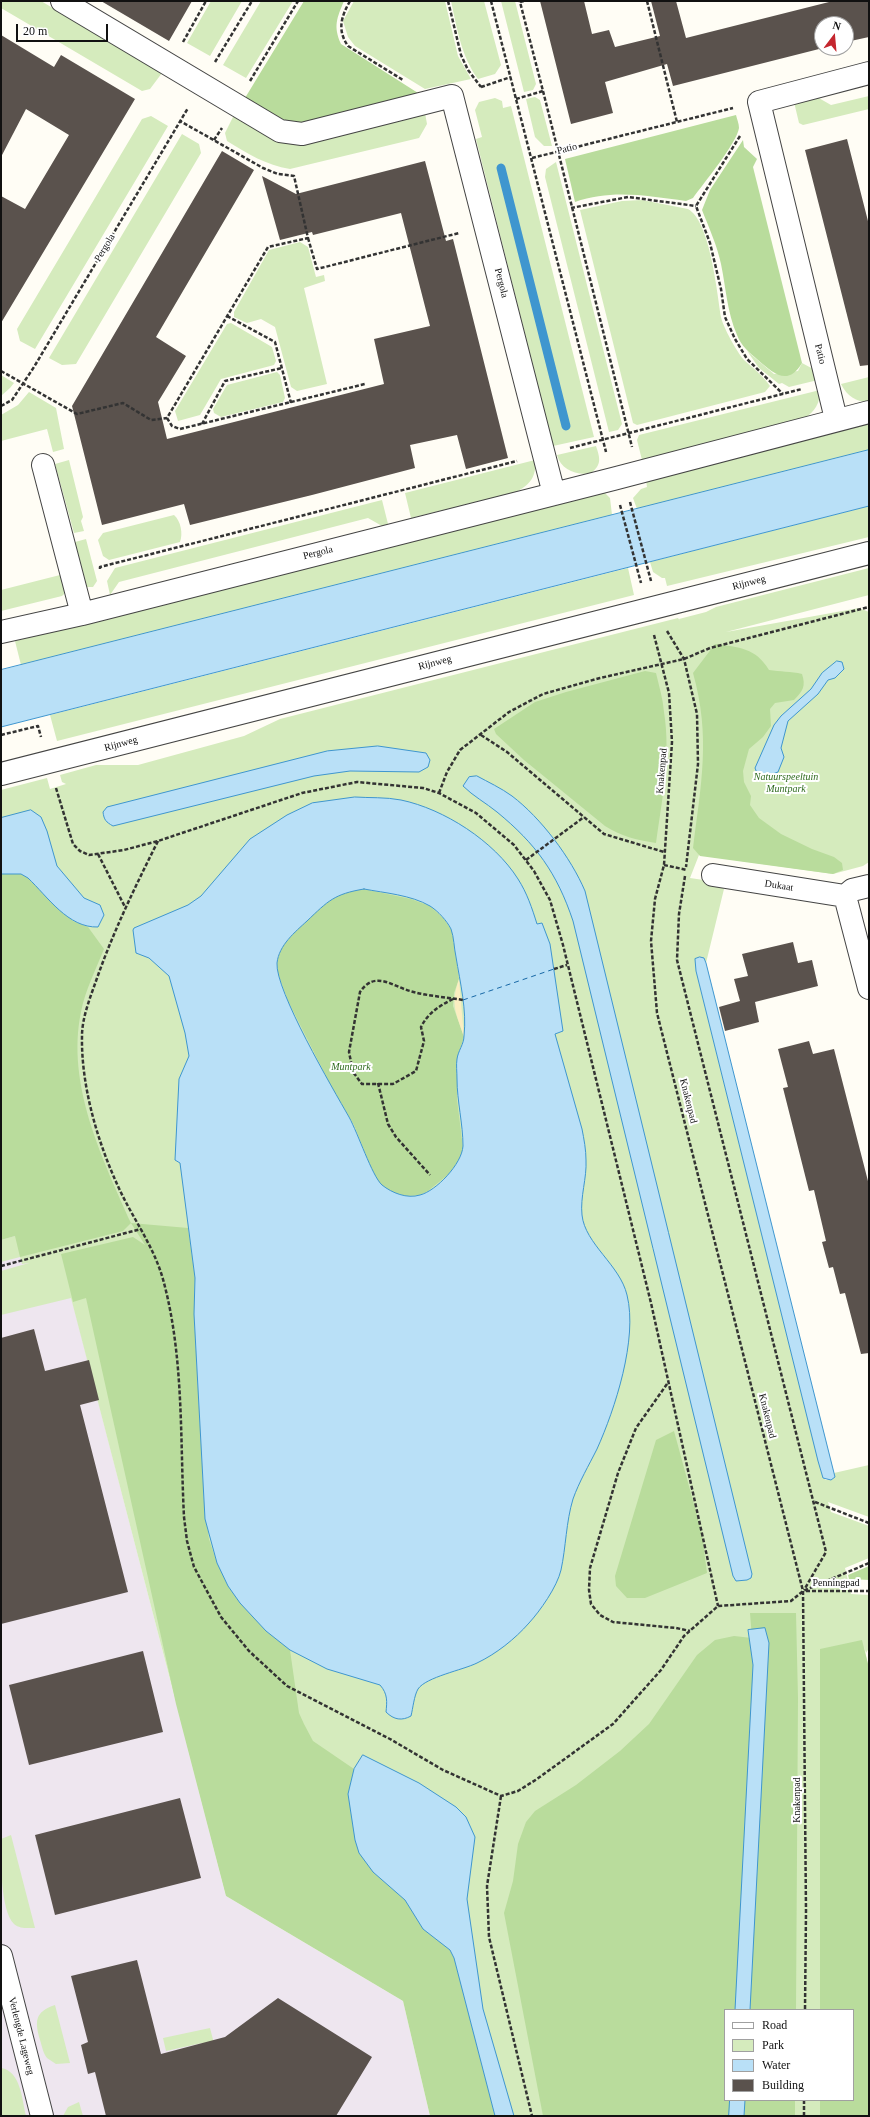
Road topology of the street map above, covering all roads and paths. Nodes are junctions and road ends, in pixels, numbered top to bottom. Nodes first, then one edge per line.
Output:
1 (62, 1) edge
2 (206, 1) edge
3 (252, 1) edge
4 (298, 1) edge
5 (350, 1) edge
6 (448, 1) edge
7 (491, 1) edge
8 (524, 1) edge
9 (647, 1) edge
10 (519, 2) edge
11 (170, 65) junction
12 (869, 73) edge
13 (511, 78) junction
14 (202, 84) junction
15 (481, 86) junction
16 (543, 91) junction
17 (443, 98) junction
18 (516, 99) junction
19 (753, 103) junction
20 (236, 105) junction
21 (180, 121) junction
22 (677, 122) junction
23 (557, 152) junction
24 (532, 158) junction
25 (696, 206) junction
26 (571, 208) junction
27 (486, 226) junction
28 (308, 238) junction
29 (227, 316) junction
30 (282, 368) junction
31 (1, 371) edge
32 (828, 383) junction
33 (23, 384) junction
34 (365, 384) dead end
35 (783, 394) junction
36 (291, 403) junction
37 (1, 406) edge
38 (869, 412) edge
39 (167, 418) junction
40 (836, 419) junction
41 (201, 425) junction
42 (629, 433) junction
43 (603, 440) junction
44 (544, 454) junction
45 (43, 465) dead end
46 (639, 472) junction
47 (613, 479) junction
48 (554, 494) junction
49 (869, 553) edge
50 (647, 567) dead end
51 (637, 572) dead end
52 (110, 606) junction
53 (869, 607) edge
54 (648, 608) junction
55 (82, 614) junction
56 (1, 632) edge
57 (684, 659) junction
58 (661, 664) junction
59 (481, 735) junction
60 (49, 763) junction
61 (1, 774) edge
62 (439, 793) junction
63 (584, 817) junction
64 (158, 841) junction
65 (664, 852) junction
66 (98, 854) junction
67 (526, 860) junction
68 (713, 875) dead end
69 (869, 886) edge
70 (845, 896) junction
71 (125, 907) junction
72 (567, 965) junction
73 (554, 968) dead end
74 (869, 988) edge
75 (453, 998) junction
76 (463, 1000) dead end
77 (378, 1083) junction
78 (430, 1175) dead end
79 (140, 1229) junction
80 (1, 1266) edge
81 (668, 1383) junction
82 (814, 1502) junction
83 (869, 1523) edge
84 (869, 1562) edge
85 (869, 1590) edge
86 (804, 1591) junction
87 (718, 1606) junction
88 (691, 1631) junction
89 (501, 1796) junction
90 (1, 1956) edge
91 (805, 2009) edge
92 (804, 2101) edge
93 (42, 2116) edge
94 (532, 2116) edge
95 (804, 2116) edge

1 - 11 street
2 - 11 path
3 - 14 path, Pergola
4 - 20 path
5 - 17 path
6 - 15 path
7 - 13 path
8 - 10 path
9 - 22 path
10 - 16 path
11 - 14 street
12 - 19 street
13 - 15 path
13 - 18 path
14 - 20 street
14 - 21 path, Pergola
15 - 17 path
16 - 18 path
16 - 23 path
17 - 20 street
17 - 27 street, Pergola
18 - 24 path
19 - 22 path, Patio
19 - 25 path
19 - 32 street, Patio
21 - 28 path
21 - 33 path, Pergola
22 - 23 path, Patio
23 - 24 path, Patio
23 - 26 path
24 - 43 path
25 - 26 path
25 - 35 path
26 - 42 path
27 - 28 path
27 - 44 street, Pergola
28 - 29 path
29 - 30 path
29 - 39 path
30 - 36 path
30 - 41 path
31 - 33 path
32 - 35 path
32 - 40 street, Patio
33 - 37 path, Pergola
33 - 39 path
34 - 36 path
35 - 42 path
36 - 41 path
38 - 40 street
39 - 41 path
40 - 46 street
42 - 43 path
42 - 46 path
43 - 44 path
43 - 47 path
44 - 48 street, Pergola
44 - 52 path
45 - 55 street
46 - 47 street
46 - 50 path
47 - 48 street, Pergola
47 - 51 path
48 - 52 street, Pergola
49 - 54 street, Rijnweg
52 - 55 street, Pergola
53 - 57 path
54 - 58 path, Knakenpad
54 - 60 street, Rijnweg
55 - 56 street, Pergola
57 - 58 path
57 - 82 path, Knakenpad
58 - 59 path
58 - 65 path, Knakenpad
59 - 62 path
59 - 63 path
60 - 61 street, Rijnweg
60 - 66 path
62 - 64 path
62 - 67 path
63 - 65 path
63 - 67 path
64 - 66 path
64 - 71 path
65 - 86 path, Knakenpad
66 - 71 path
67 - 72 path
68 - 70 street, Dukaat
69 - 70 street
70 - 74 street
71 - 79 path
72 - 73 path
72 - 81 path
75 - 76 path
75 - 77 path
75 - 77 path
77 - 78 path
79 - 80 path
79 - 89 path
81 - 87 path
81 - 88 path
82 - 83 path
82 - 86 path, Knakenpad
84 - 86 path
85 - 86 path, Penningpad
86 - 87 path
86 - 91 path, Knakenpad
87 - 88 path
88 - 89 path
89 - 94 path
90 - 93 street, Verlengde Lageweg
92 - 95 path

